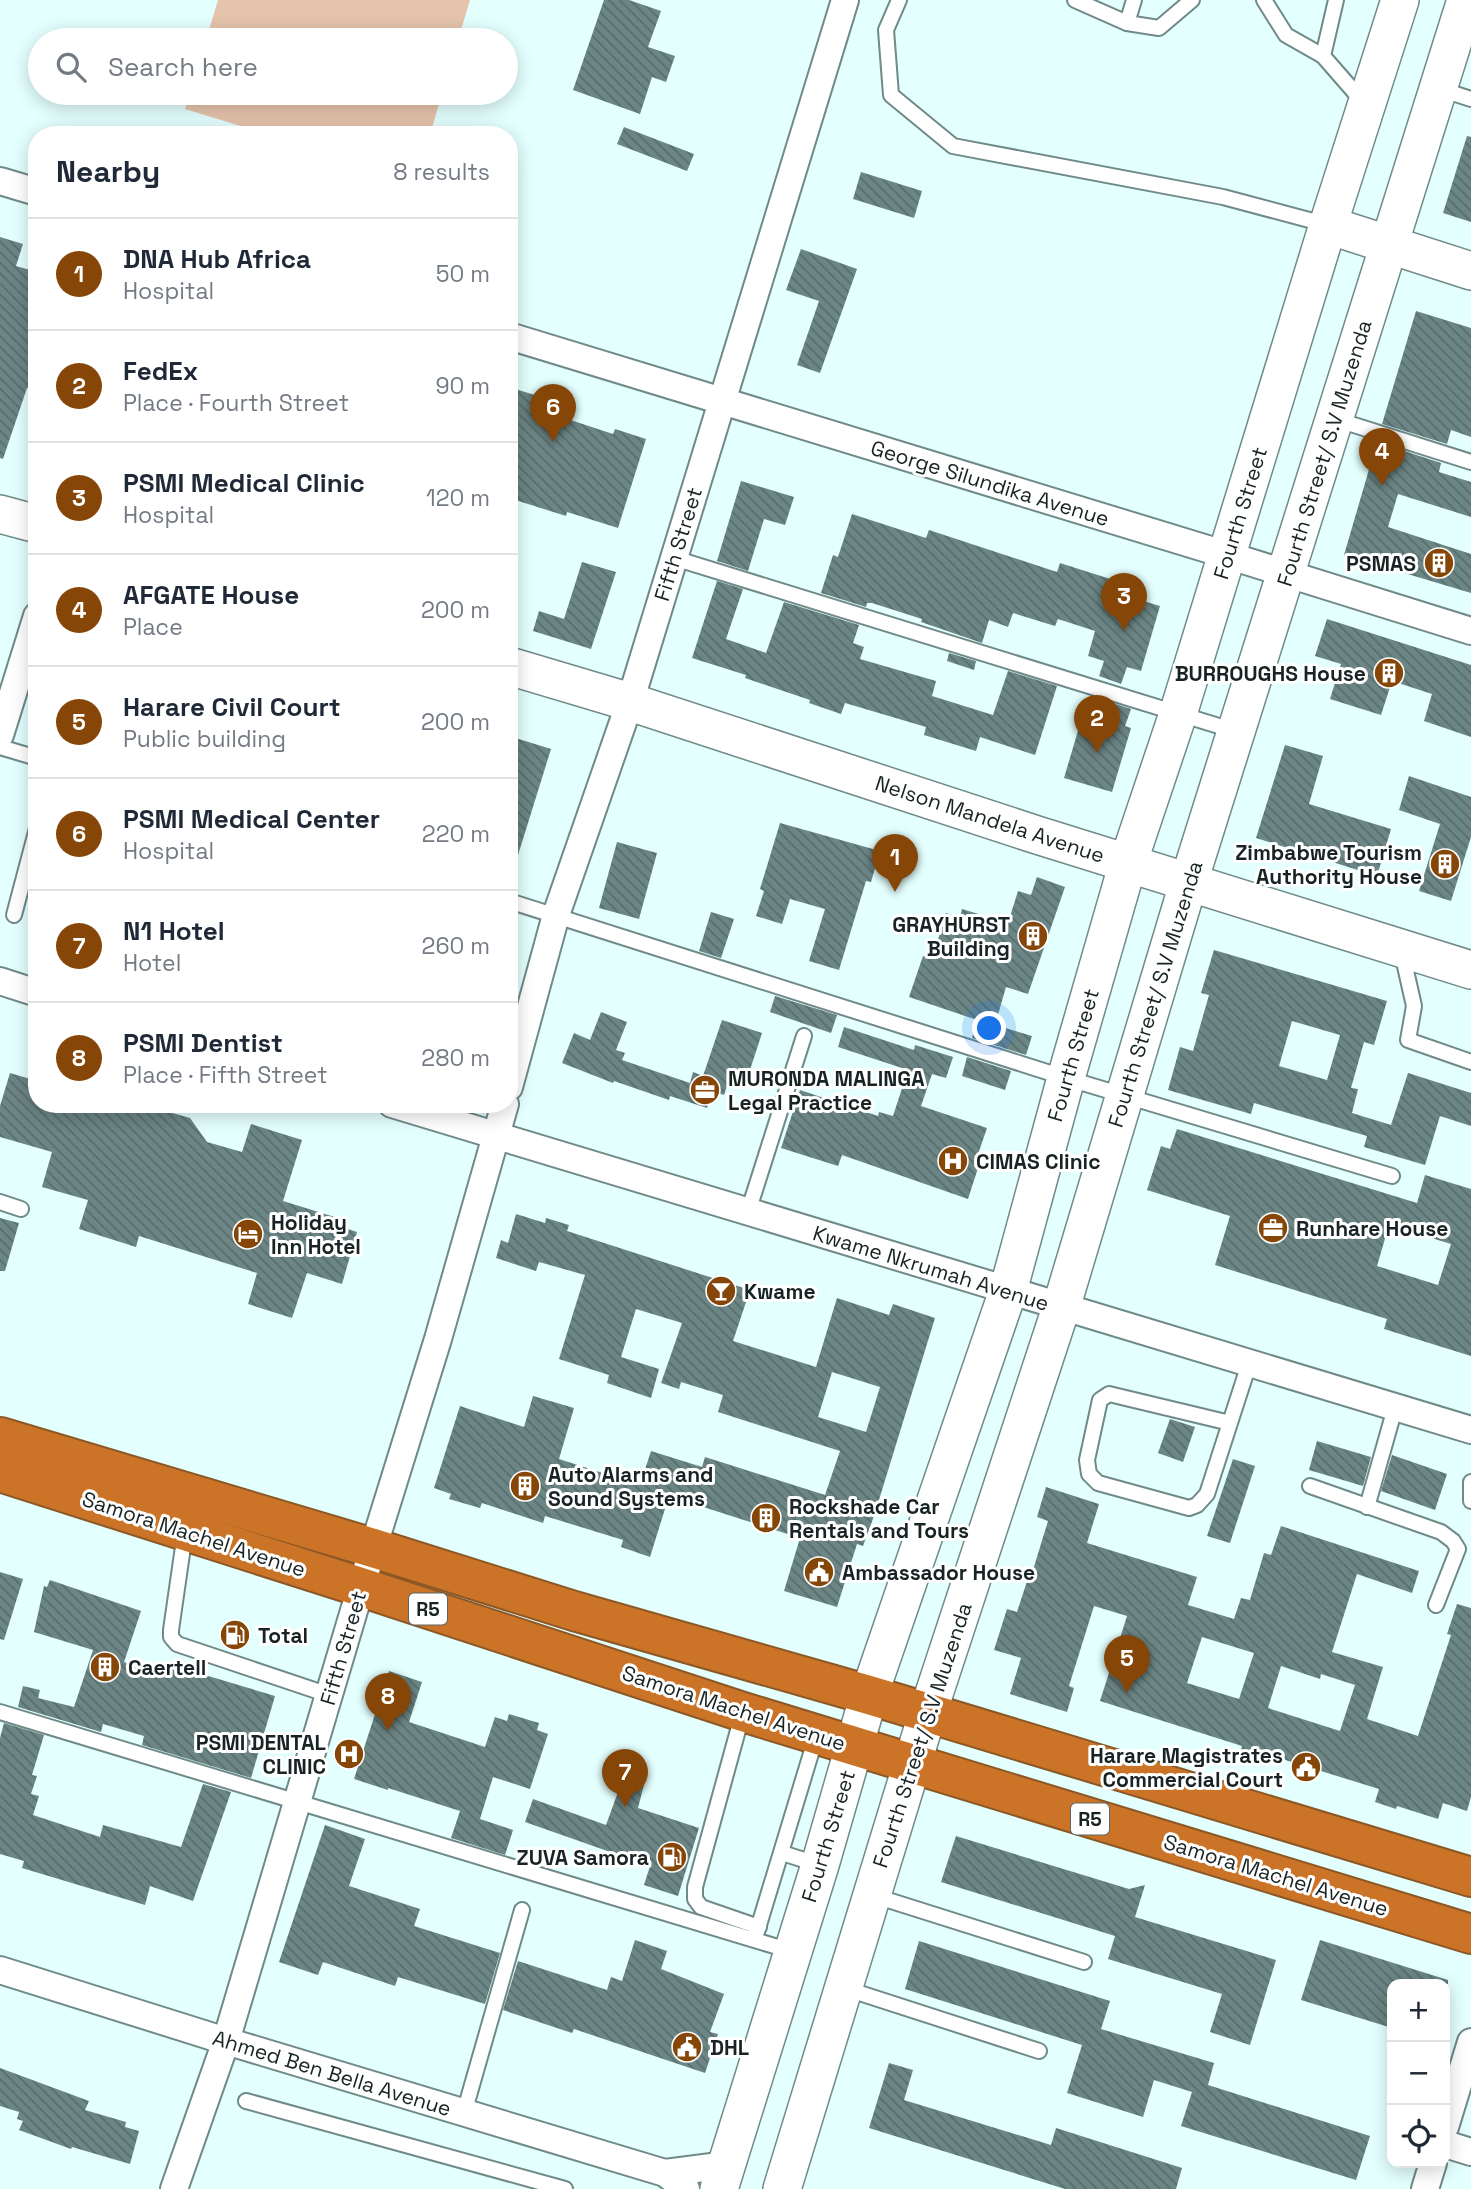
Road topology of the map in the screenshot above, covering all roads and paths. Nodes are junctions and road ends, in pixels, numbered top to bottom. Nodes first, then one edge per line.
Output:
1 (845, 0) edge
2 (898, 0) edge
3 (1076, 0) edge
4 (1134, 0) edge
5 (1192, 0) edge
6 (1264, 0) edge
7 (1326, 0) edge
8 (1336, 0) edge
9 (1400, 0) edge
10 (1466, 0) edge
11 (1092, 3) edge
12 (1127, 23) junction
13 (1330, 25) junction
14 (1323, 55) junction
15 (1455, 94) edge
16 (1367, 107) junction
17 (0, 181) edge
18 (28, 189) edge
19 (1328, 225) junction
20 (1389, 244) junction
21 (1471, 271) edge
22 (518, 339) edge
23 (722, 403) junction
24 (1335, 419) junction
25 (1471, 462) edge
26 (0, 514) edge
27 (28, 522) edge
28 (1227, 555) junction
29 (674, 558) junction
30 (1287, 573) junction
31 (1471, 631) edge
32 (28, 645) edge
33 (518, 669) edge
34 (630, 702) junction
35 (1178, 714) junction
36 (1236, 732) junction
37 (0, 735) edge
38 (0, 747) edge
39 (28, 755) edge
40 (28, 862) edge
41 (1128, 863) junction
42 (1189, 881) junction
43 (518, 904) edge
44 (14, 915) dead end
45 (556, 915) junction
46 (1401, 948) junction
47 (1471, 970) edge
48 (0, 981) edge
49 (28, 990) edge
50 (804, 1036) dead end
51 (518, 1054) edge
52 (1471, 1062) edge
53 (1066, 1079) junction
54 (1125, 1095) junction
55 (420, 1113) edge
56 (503, 1113) edge
57 (496, 1137) junction
58 (1392, 1176) dead end
59 (0, 1202) edge
60 (22, 1209) dead end
61 (748, 1213) junction
62 (1008, 1291) junction
63 (1061, 1308) junction
64 (1249, 1364) junction
65 (1395, 1408) junction
66 (1230, 1423) junction
67 (1471, 1430) edge
68 (0, 1437) edge
69 (0, 1472) edge
70 (1471, 1482) edge
71 (1310, 1486) dead end
72 (1471, 1501) edge
73 (1367, 1507) junction
74 (186, 1531) junction
75 (373, 1548) junction
76 (361, 1587) junction
77 (1436, 1605) dead end
78 (329, 1695) junction
79 (870, 1695) junction
80 (0, 1712) edge
81 (743, 1712) junction
82 (928, 1712) junction
83 (817, 1735) junction
84 (855, 1747) junction
85 (912, 1765) junction
86 (298, 1803) junction
87 (782, 1853) junction
88 (820, 1865) junction
89 (1471, 1877) edge
90 (872, 1894) junction
91 (522, 1910) dead end
92 (757, 1933) junction
93 (1471, 1934) edge
94 (792, 1951) junction
95 (1084, 1962) dead end
96 (0, 1970) edge
97 (843, 1988) junction
98 (226, 2041) junction
99 (1471, 2042) edge
100 (1039, 2051) dead end
101 (246, 2101) dead end
102 (1450, 2111) edge
103 (464, 2113) junction
104 (1450, 2146) edge
105 (1471, 2152) edge
106 (1431, 2168) edge
107 (665, 2173) junction
108 (723, 2177) edge
109 (790, 2187) edge
110 (174, 2189) edge
111 (565, 2189) edge
112 (687, 2189) edge
113 (1425, 2189) edge

1 - 23 street, Fifth Street
2 - 19 lane
3 - 11 lane
4 - 12 lane
5 - 12 lane
6 - 14 lane
7 - 13 lane
8 - 13 lane
9 - 16 main road, Fourth Street
10 - 15 main road, Fourth Street/ S.V Muzenda
11 - 12 lane
13 - 14 lane
14 - 16 lane
15 - 20 main road, Fourth Street/ S.V Muzenda
16 - 19 main road, Fourth Street
17 - 18 street
19 - 20 main road
19 - 28 main road, Fourth Street
20 - 21 main road
20 - 24 main road, Fourth Street/ S.V Muzenda
22 - 23 street, George Silundika Avenue
23 - 28 street, George Silundika Avenue
23 - 29 street, Fifth Street
24 - 25 lane
24 - 30 main road, Fourth Street/ S.V Muzenda
26 - 27 main road
28 - 30 street, George Silundika Avenue
28 - 35 main road, Fourth Street
29 - 34 street, Fifth Street
29 - 35 lane
30 - 31 street, George Silundika Avenue
30 - 36 main road, Fourth Street/ S.V Muzenda
32 - 37 street
33 - 34 main road, Nelson Mandela Avenue
34 - 41 main road, Nelson Mandela Avenue
34 - 45 street, Fifth Street
35 - 36 lane
35 - 41 main road, Fourth Street
36 - 42 main road, Fourth Street/ S.V Muzenda
38 - 39 lane
40 - 44 lane
41 - 42 main road, Nelson Mandela Avenue
41 - 53 main road, Fourth Street
42 - 46 main road, Nelson Mandela Avenue
42 - 54 main road, Fourth Street/ S.V Muzenda
43 - 45 lane
45 - 51 street, Fifth Street
45 - 53 lane
46 - 47 main road, Nelson Mandela Avenue
46 - 52 lane
48 - 49 street
50 - 61 lane
53 - 54 lane
53 - 62 main road, Fourth Street
54 - 58 lane
54 - 63 main road, Fourth Street/ S.V Muzenda
55 - 57 street, Kwame Nkrumah Avenue
56 - 57 street, Fifth Street
57 - 61 street, Kwame Nkrumah Avenue
57 - 75 street, Fifth Street
59 - 60 lane
61 - 62 street, Kwame Nkrumah Avenue
62 - 63 street, Kwame Nkrumah Avenue
62 - 79 main road, Fourth Street
63 - 64 street, Kwame Nkrumah Avenue
63 - 82 main road, Fourth Street/ S.V Muzenda
64 - 65 street, Kwame Nkrumah Avenue
64 - 66 lane
65 - 67 street, Kwame Nkrumah Avenue
65 - 73 lane
66 - 66 lane
68 - 75 highway, Samora Machel Avenue / R5
69 - 74 highway, Samora Machel Avenue / R5
70 - 72 lane
71 - 73 lane
73 - 77 lane
74 - 76 highway, Samora Machel Avenue / R5
74 - 78 lane
75 - 76 street, Fifth Street
75 - 79 highway, Samora Machel Avenue / R5
76 - 78 street, Fifth Street
76 - 81 highway, Samora Machel Avenue / R5
78 - 86 street, Fifth Street
79 - 82 highway, Samora Machel Avenue / R5
79 - 84 main road, Fourth Street
80 - 86 lane
81 - 83 highway, Samora Machel Avenue / R5
81 - 92 lane
82 - 85 main road, Fourth Street/ S.V Muzenda
82 - 89 highway, Samora Machel Avenue / R5
83 - 84 highway, Samora Machel Avenue / R5
83 - 87 lane
84 - 85 highway, Samora Machel Avenue / R5
84 - 88 main road, Fourth Street
85 - 90 main road, Fourth Street/ S.V Muzenda
85 - 93 highway, Samora Machel Avenue / R5
86 - 92 lane
86 - 98 street, Fifth Street
87 - 88 lane
87 - 92 lane
88 - 94 main road, Fourth Street
90 - 95 lane
90 - 97 main road, Fourth Street/ S.V Muzenda
91 - 103 lane
92 - 94 lane
94 - 108 main road, Fourth Street
96 - 98 street, Ahmed Ben Bella Avenue
97 - 100 lane
97 - 109 main road, Fourth Street/ S.V Muzenda
98 - 103 street, Ahmed Ben Bella Avenue
98 - 110 street, Fifth Street
99 - 102 street
101 - 111 lane
103 - 107 street, Ahmed Ben Bella Avenue
104 - 105 street
106 - 113 street
107 - 108 street, Ahmed Ben Bella Avenue
107 - 112 street, Ahmed Ben Bella Avenue
108 - 109 main road, Ahmed Ben Bella Avenue

